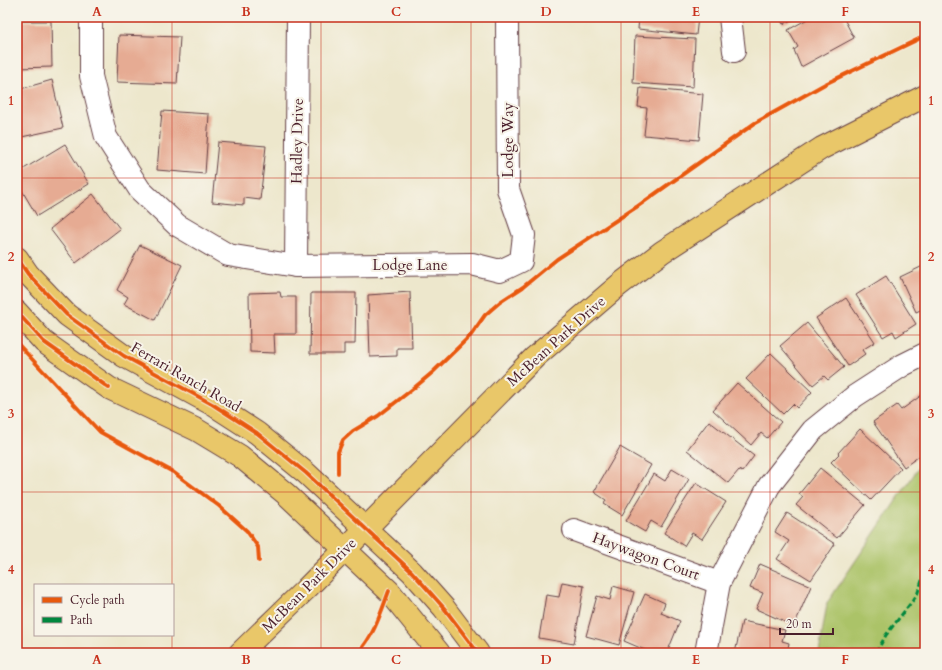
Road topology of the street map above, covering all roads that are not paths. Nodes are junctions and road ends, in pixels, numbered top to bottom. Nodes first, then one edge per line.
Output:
1 (91, 17) edge
2 (298, 17) edge
3 (507, 17) edge
4 (730, 17) edge
5 (734, 51) dead end
6 (925, 96) edge
7 (17, 258) edge
8 (521, 261) joint
9 (296, 266) junction
10 (17, 312) edge
11 (925, 354) edge
12 (365, 529) junction
13 (574, 530) dead end
14 (345, 550) junction
15 (719, 583) junction
16 (240, 653) edge
17 (439, 653) edge
18 (478, 653) edge
19 (706, 653) edge

1 - 9 street, Lodge Lane
2 - 9 street, Hadley Drive
3 - 8 street, Lodge Way
4 - 5 street
6 - 12 main road, McBean Park Drive
7 - 12 main road, Ferrari Ranch Road
8 - 9 street, Lodge Lane
10 - 14 main road
11 - 15 street
12 - 14 main road, McBean Park Drive
12 - 18 main road, Ferrari Ranch Road
13 - 15 street, Haywagon Court
14 - 16 main road, McBean Park Drive
14 - 17 main road
15 - 19 street

